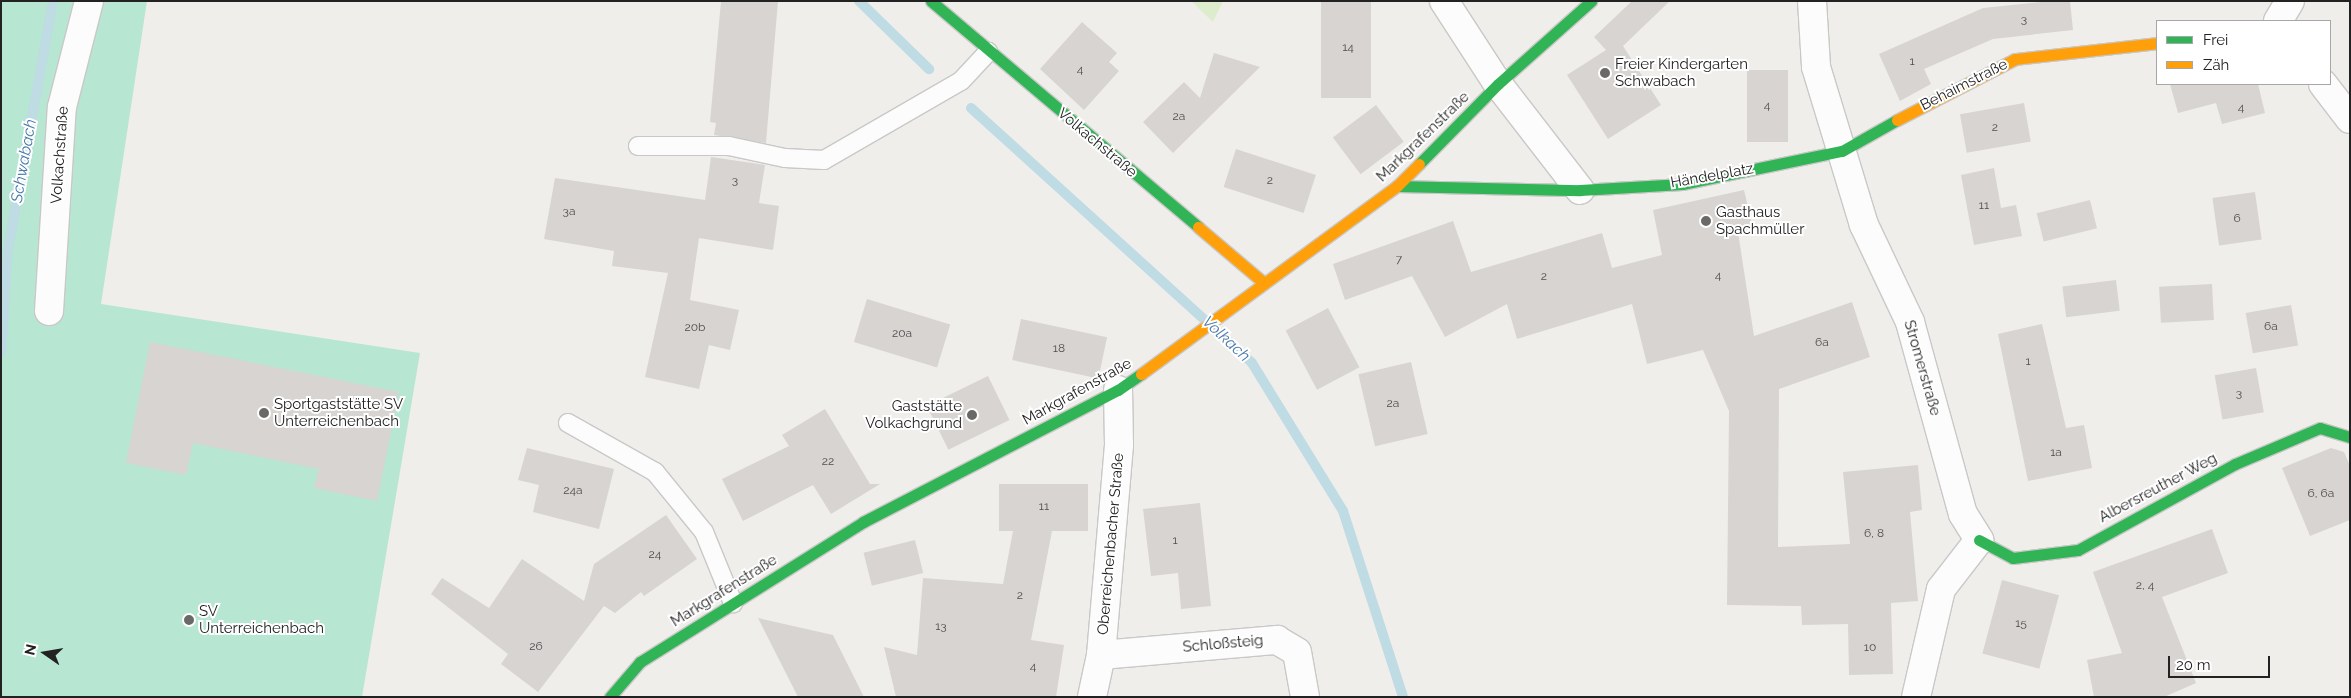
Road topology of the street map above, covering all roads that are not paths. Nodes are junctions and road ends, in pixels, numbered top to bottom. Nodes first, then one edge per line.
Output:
1 (89, 1) edge
2 (931, 1) edge
3 (1444, 1) edge
4 (1591, 1) edge
5 (1812, 1) edge
6 (2290, 1) edge
7 (2279, 20) edge
8 (2156, 43) edge
9 (988, 52) junction
10 (1498, 84) junction
11 (2323, 85) edge
12 (2350, 120) edge
13 (638, 146) dead end
14 (1842, 152) junction
15 (1397, 186) junction
16 (1580, 190) junction
17 (1264, 283) junction
18 (49, 311) dead end
19 (1118, 390) junction
20 (568, 423) dead end
21 (2350, 437) edge
22 (1979, 540) junction
23 (732, 604) junction
24 (1101, 655) junction
25 (610, 697) edge
26 (1092, 697) edge
27 (1304, 697) edge
28 (1916, 697) edge

1 - 18 street, Volkachstraße
2 - 9 street, Volkachstraße
3 - 10 street
4 - 10 street, Markgrafenstraße
5 - 14 street, Stromerstraße
6 - 7 street
8 - 14 street, Behaimstraße
9 - 13 lane
9 - 17 street, Volkachstraße
10 - 15 street, Markgrafenstraße
10 - 16 street
11 - 12 street
14 - 16 street, Händelplatz
14 - 22 street, Stromerstraße
15 - 16 street, Händelplatz
15 - 17 street, Markgrafenstraße
17 - 19 street, Markgrafenstraße
19 - 23 street, Markgrafenstraße
19 - 24 street, Oberreichenbacher Straße
20 - 23 lane
21 - 22 street, Albersreuther Weg
22 - 28 street
23 - 25 street, Markgrafenstraße
24 - 26 street, Oberreichenbacher Straße
24 - 27 street, Schloßsteig

